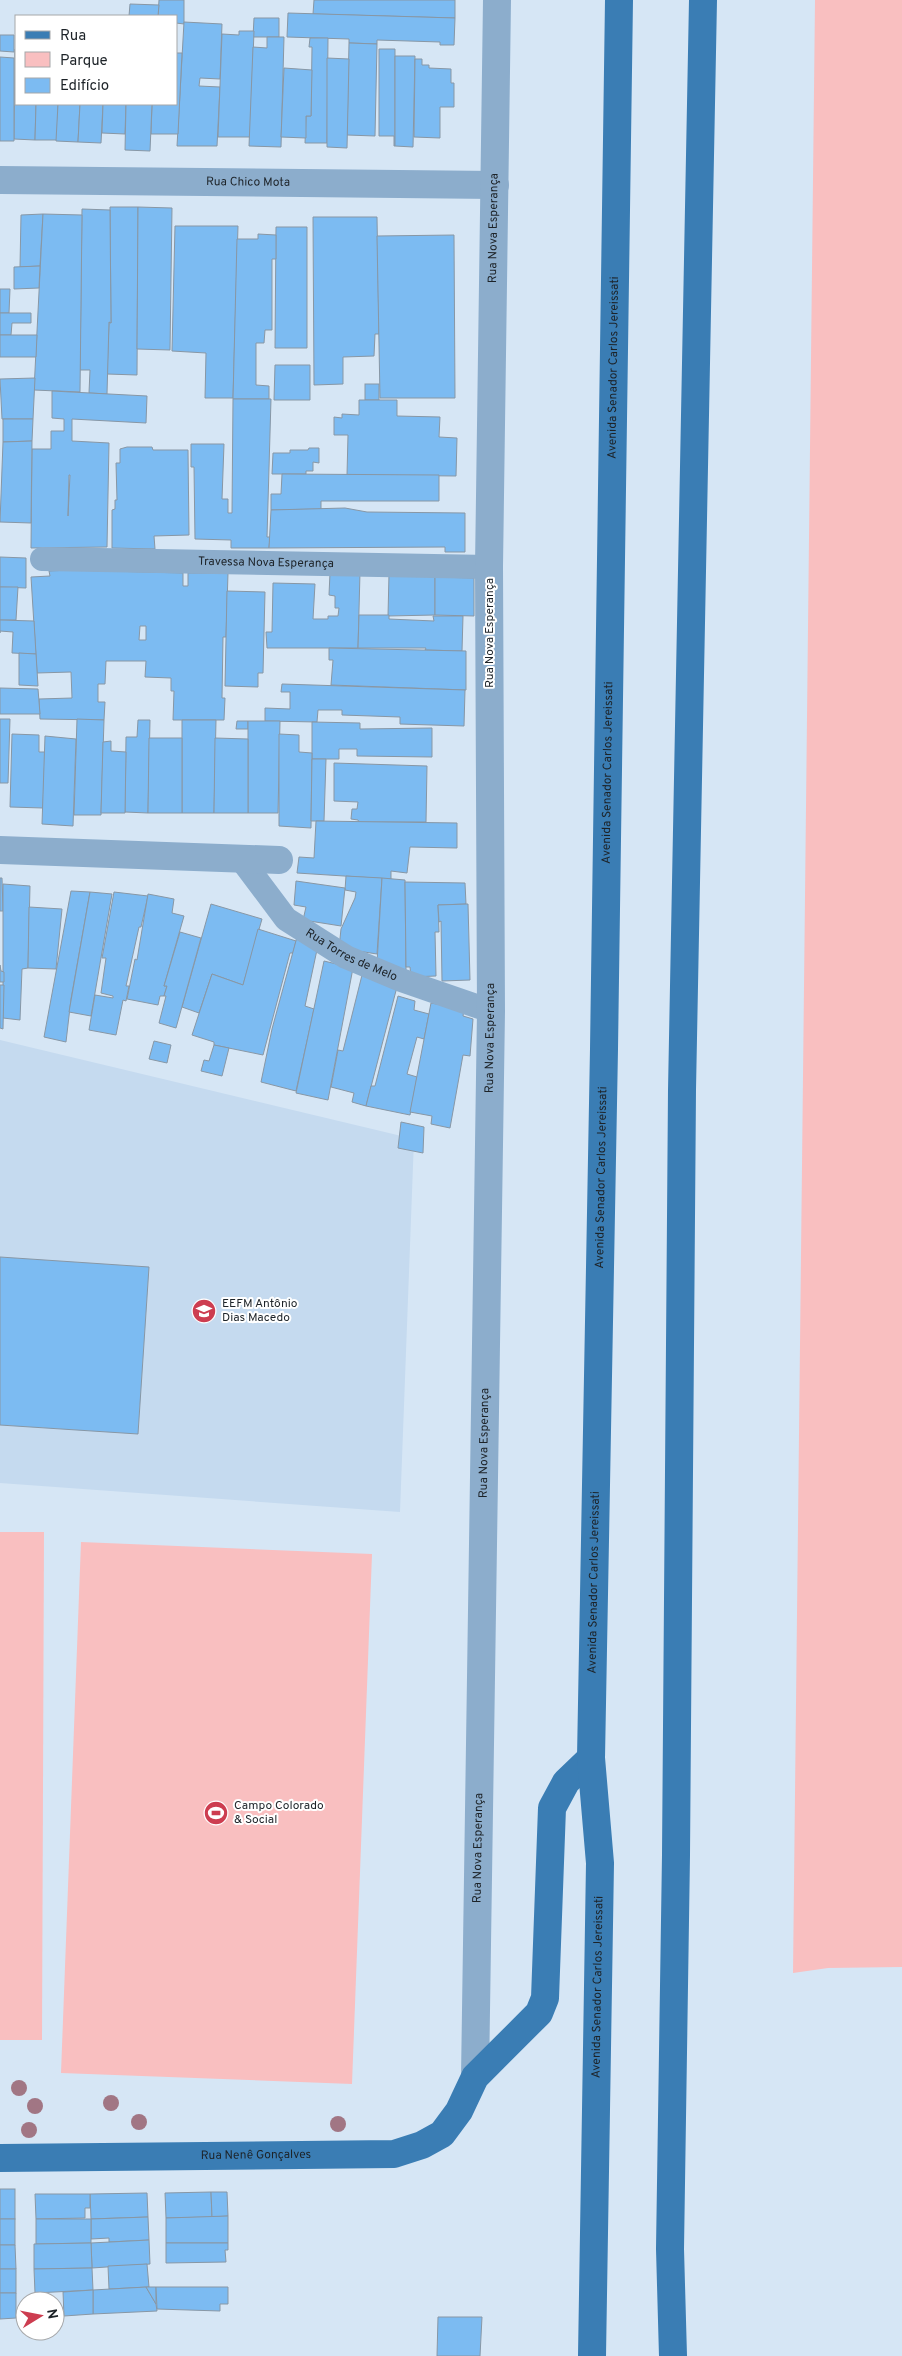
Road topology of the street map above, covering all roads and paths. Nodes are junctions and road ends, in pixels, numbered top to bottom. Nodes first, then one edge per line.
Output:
1 (497, 0) edge
2 (618, 0) edge
3 (703, 0) edge
4 (0, 180) edge
5 (495, 185) junction
6 (42, 559) dead end
7 (490, 567) junction
8 (0, 850) edge
9 (241, 859) junction
10 (279, 860) dead end
11 (490, 1011) junction
12 (591, 1758) junction
13 (475, 2077) junction
14 (0, 2158) edge
15 (592, 2356) edge
16 (673, 2356) edge

1 - 5 street, Rua Nova Esperança
2 - 12 main road, Avenida Senador Carlos Jereissati
3 - 16 main road
4 - 5 street, Rua Chico Mota
5 - 7 street, Rua Nova Esperança
6 - 7 lane, Travessa Nova Esperança
7 - 11 street, Rua Nova Esperança
8 - 9 street
9 - 10 street
9 - 11 lane, Rua Torres de Melo
11 - 13 street, Rua Nova Esperança
12 - 13 main road, Rua Nenê Gonçalves
12 - 15 main road, Avenida Senador Carlos Jereissati
13 - 14 main road, Rua Nenê Gonçalves

